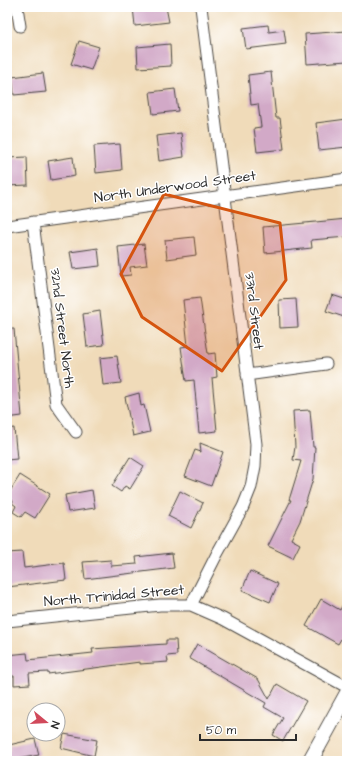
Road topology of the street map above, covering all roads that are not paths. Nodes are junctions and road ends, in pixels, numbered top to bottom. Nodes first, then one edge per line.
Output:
1 (18, 7) edge
2 (201, 7) edge
3 (20, 26) dead end
4 (347, 179) edge
5 (224, 195) junction
6 (33, 222) junction
7 (7, 226) edge
8 (326, 364) dead end
9 (247, 375) junction
10 (76, 432) dead end
11 (192, 605) junction
12 (7, 621) edge
13 (347, 687) edge
14 (347, 694) edge
15 (310, 761) edge

1 - 3 street
2 - 5 street, 33rd Street
4 - 5 street, North Underwood Street
5 - 6 street, North Underwood Street
5 - 9 street, 33rd Street
6 - 7 street, North Underwood Street
6 - 10 street, 32nd Street North
8 - 9 street
9 - 11 street, 33rd Street
11 - 12 street, North Trinidad Street
11 - 13 street, North Trinidad Street
14 - 15 street

